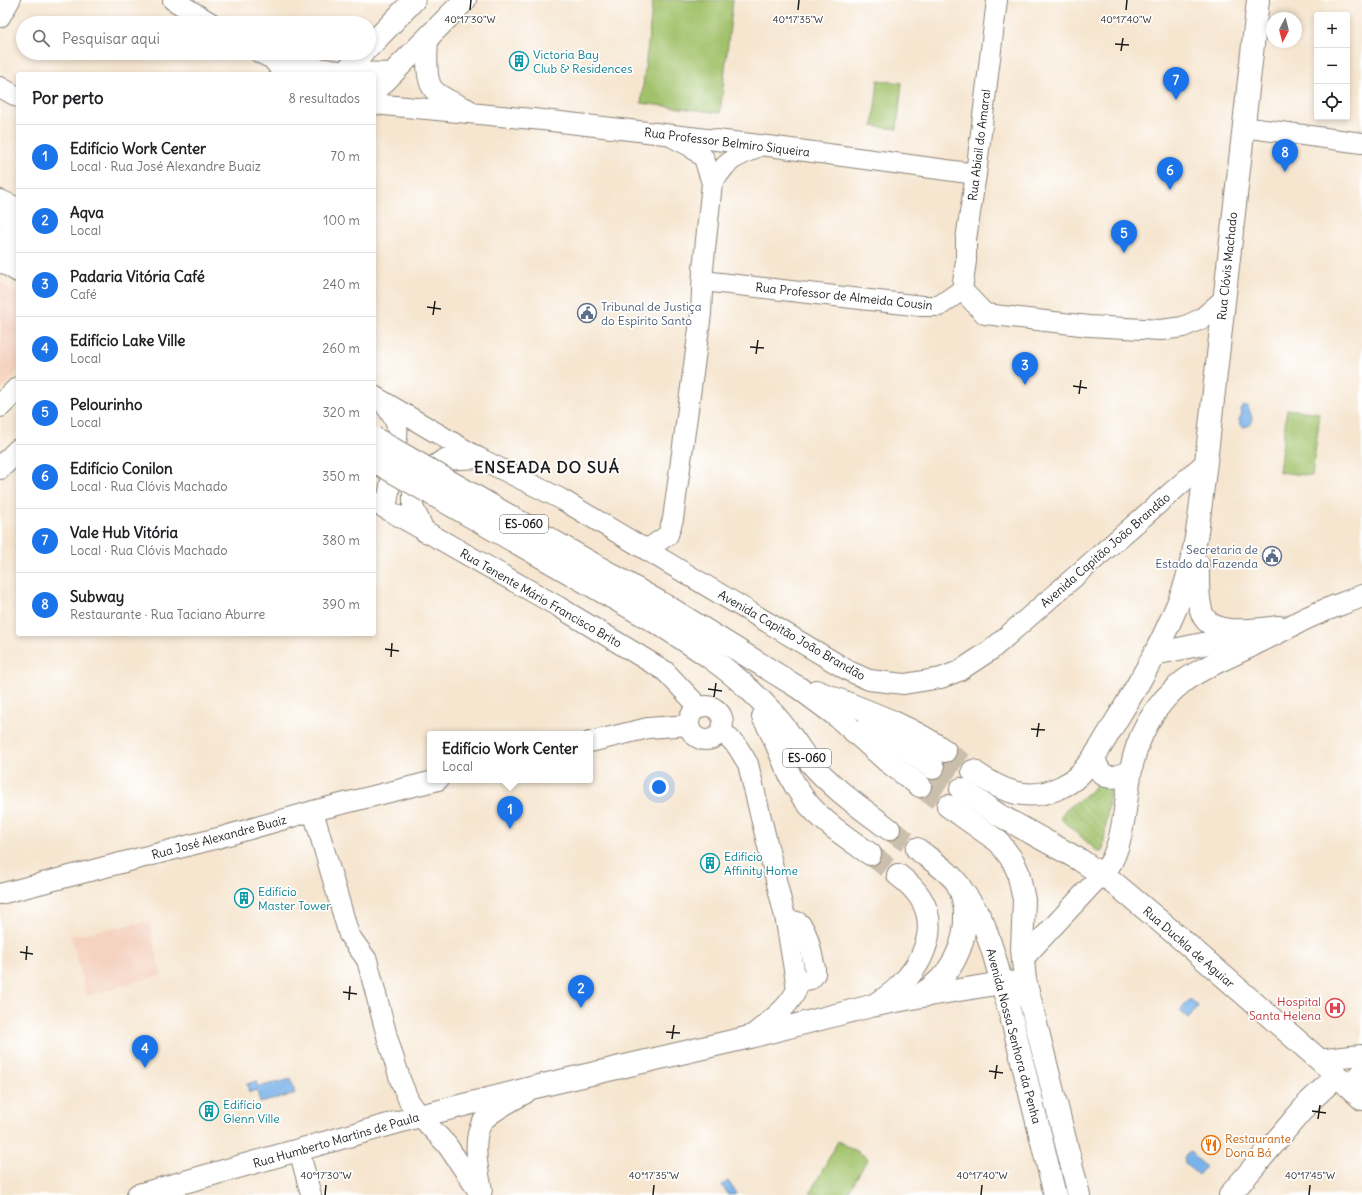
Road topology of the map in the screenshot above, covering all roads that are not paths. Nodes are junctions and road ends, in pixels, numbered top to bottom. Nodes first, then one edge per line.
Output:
1 (10, 0) edge
2 (173, 0) edge
3 (414, 0) edge
4 (464, 0) edge
5 (997, 0) edge
6 (1258, 0) edge
7 (199, 16) edge
8 (0, 17) edge
9 (428, 37) junction
10 (376, 40) edge
11 (356, 60) edge
12 (274, 63) edge
13 (297, 72) edge
14 (337, 72) edge
15 (345, 72) edge
16 (376, 73) edge
17 (391, 73) junction
18 (0, 87) edge
19 (376, 90) edge
20 (16, 96) edge
21 (376, 104) edge
22 (477, 114) junction
23 (1243, 127) junction
24 (668, 135) junction
25 (1362, 143) edge
26 (762, 145) junction
27 (976, 174) junction
28 (712, 183) junction
29 (0, 200) edge
30 (16, 207) edge
31 (0, 216) edge
32 (16, 226) edge
33 (0, 240) edge
34 (16, 250) edge
35 (0, 261) edge
36 (16, 271) edge
37 (703, 282) junction
38 (962, 290) junction
39 (1224, 299) junction
40 (16, 390) edge
41 (378, 399) edge
42 (0, 406) edge
43 (376, 439) edge
44 (397, 442) junction
45 (16, 452) edge
46 (479, 458) junction
47 (376, 462) edge
48 (1206, 462) junction
49 (0, 468) edge
50 (376, 468) edge
51 (380, 506) edge
52 (425, 532) junction
53 (1197, 532) junction
54 (642, 547) junction
55 (1362, 596) edge
56 (668, 619) junction
57 (1292, 626) junction
58 (1154, 654) junction
59 (775, 673) junction
60 (735, 677) junction
61 (699, 707) junction
62 (689, 725) junction
63 (721, 730) junction
64 (593, 741) edge
65 (1094, 756) junction
66 (939, 759) tunnel mouth
67 (973, 771) tunnel mouth
68 (1130, 771) junction
69 (427, 783) edge
70 (920, 786) tunnel mouth
71 (961, 789) tunnel mouth
72 (948, 806) tunnel mouth
73 (314, 811) junction
74 (889, 829) tunnel mouth
75 (917, 849) tunnel mouth
76 (870, 854) tunnel mouth
77 (1102, 874) junction
78 (898, 875) tunnel mouth
79 (958, 884) junction
80 (0, 894) edge
81 (1022, 960) junction
82 (1001, 982) junction
83 (917, 997) junction
84 (1031, 1002) junction
85 (871, 1006) junction
86 (750, 1037) junction
87 (1362, 1055) edge
88 (1320, 1060) junction
89 (1353, 1083) edge
90 (534, 1087) junction
91 (420, 1116) junction
92 (299, 1150) junction
93 (138, 1195) edge
94 (310, 1195) edge
95 (482, 1195) edge
96 (1054, 1195) edge
97 (1078, 1195) edge
98 (1230, 1195) edge

1 - 8 street
2 - 7 street
3 - 10 main road
4 - 9 main road
5 - 27 street, Rua Abiail do Amaral
6 - 23 main road, Rua Clóvis Machado
9 - 17 main road
9 - 22 street, Rua Professor Belmiro Siqueira
11 - 15 main road
12 - 13 street
12 - 14 street
16 - 17 street
17 - 19 main road
18 - 20 street
21 - 22 street, Rua Professor Belmiro Siqueira
22 - 24 street, Rua Professor Belmiro Siqueira
23 - 25 street
23 - 39 main road, Rua Clóvis Machado
24 - 26 street, Rua Professor Belmiro Siqueira
24 - 28 street
26 - 27 street, Rua Professor Belmiro Siqueira
26 - 28 street
27 - 38 street, Rua Abiail do Amaral
28 - 37 street
29 - 30 street
31 - 32 main road
33 - 34 main road
35 - 36 street
37 - 38 street, Rua Professor de Almeida Cousin
37 - 54 street
38 - 39 street
39 - 48 main road, Rua Clóvis Machado
40 - 42 main road
41 - 44 street
41 - 46 street, Avenida Capitão João Brandão
43 - 56 main road, ES-060, bridge
44 - 50 street
44 - 51 street
45 - 49 main road
46 - 52 street
46 - 54 street, Avenida Capitão João Brandão
47 - 56 main road, ES-060, bridge
48 - 53 main road, Rua Clóvis Machado
48 - 54 street, Avenida Capitão João Brandão
51 - 52 street, Rua Tenente Mário Francisco Brito
52 - 61 street, Rua Tenente Mário Francisco Brito
53 - 57 main road
53 - 58 main road
55 - 57 main road
56 - 59 main road, ES-060
56 - 60 main road, ES-060
57 - 58 main road
57 - 68 main road
58 - 65 main road
59 - 66 main road
59 - 70 main road, ES-060
60 - 74 main road, ES-060
60 - 76 main road
61 - 62 street
61 - 63 street
62 - 63 street
62 - 64 street
63 - 86 street
65 - 67 main road
65 - 68 main road
68 - 77 main road
69 - 73 street, Rua José Alexandre Buaiz
71 - 77 main road, Rua Duckla de Aguiar
72 - 81 main road, Avenida Nossa Senhora da Penha
73 - 80 street, Rua José Alexandre Buaiz
73 - 91 street
75 - 79 main road, Avenida Nossa Senhora da Penha
77 - 81 street
77 - 88 main road, Rua Duckla de Aguiar
78 - 85 main road
79 - 82 main road, Avenida Nossa Senhora da Penha
79 - 83 main road
81 - 84 main road, Avenida Nossa Senhora da Penha
82 - 83 main road
82 - 84 main road
82 - 96 main road, Avenida Nossa Senhora da Penha
83 - 85 main road
84 - 97 main road, Avenida Nossa Senhora da Penha
85 - 86 main road, Rua Humberto Martins de Paula
86 - 90 main road, Rua Humberto Martins de Paula
87 - 88 street
88 - 89 main road, Rua Duckla de Aguiar
89 - 98 main road, Rua Duckla de Aguiar
90 - 91 main road, Rua Humberto Martins de Paula
90 - 95 street
91 - 92 main road, Rua Humberto Martins de Paula
91 - 95 street
92 - 93 main road, Rua Humberto Martins de Paula
92 - 94 street

